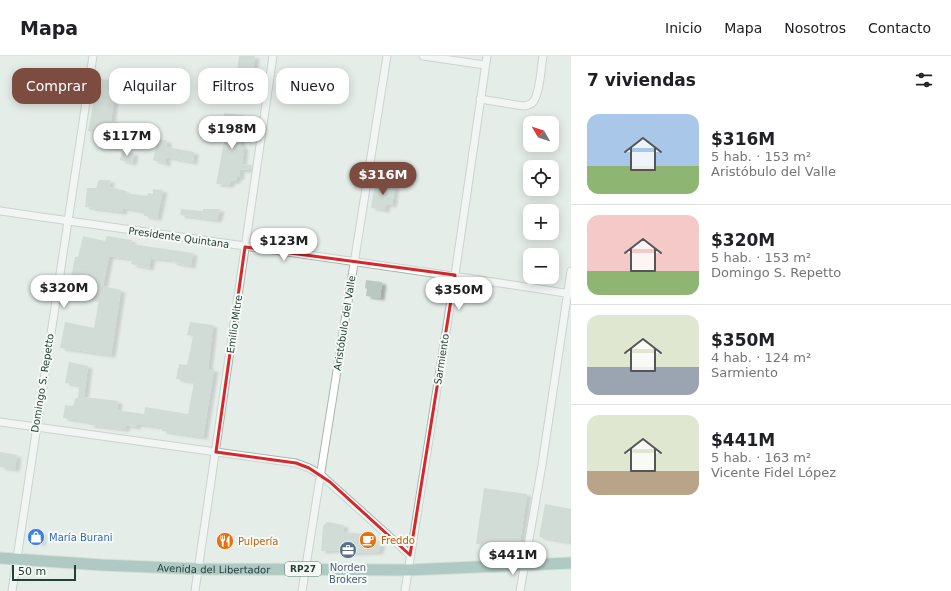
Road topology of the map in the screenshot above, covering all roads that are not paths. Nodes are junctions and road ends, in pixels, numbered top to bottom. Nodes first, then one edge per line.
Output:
1 (93, 56) edge
2 (273, 56) edge
3 (387, 56) edge
4 (423, 56) edge
5 (487, 56) edge
6 (543, 56) edge
7 (485, 65) junction
8 (480, 99) junction
9 (0, 211) edge
10 (68, 221) junction
11 (245, 247) junction
12 (354, 262) junction
13 (571, 271) edge
14 (455, 275) junction
15 (569, 293) edge
16 (0, 422) edge
17 (36, 427) junction
18 (216, 452) junction
19 (320, 474) junction
20 (410, 555) junction
21 (0, 558) edge
22 (16, 559) junction
23 (571, 562) edge
24 (525, 565) junction
25 (198, 569) junction
26 (305, 569) junction
27 (408, 570) junction
28 (12, 591) edge
29 (195, 591) edge
30 (302, 591) edge
31 (405, 591) edge
32 (520, 591) edge

1 - 10 street, Domingo S. Repetto
2 - 11 street, Emilio Mitre
3 - 12 street, Aristóbulo del Valle
4 - 7 street
5 - 7 street, Sarmiento
6 - 8 street
7 - 8 street, Sarmiento
8 - 14 street, Sarmiento
9 - 10 street, Presidente Quintana
10 - 11 street, Presidente Quintana
10 - 17 street, Domingo S. Repetto
11 - 12 street, Presidente Quintana
11 - 18 street, Emilio Mitre
12 - 14 street, Presidente Quintana
12 - 19 street, Aristóbulo del Valle
13 - 15 street
14 - 15 street, Presidente Quintana
14 - 20 street, Sarmiento
15 - 24 street
16 - 17 street
17 - 18 street
17 - 22 street, Domingo S. Repetto
18 - 19 street
18 - 25 street, Emilio Mitre
19 - 20 street
19 - 26 street, Aristóbulo del Valle
20 - 27 street, Sarmiento
21 - 22 main road, Avenida del Libertador / RP27
22 - 25 main road, Avenida del Libertador / RP27
22 - 28 street, Domingo S. Repetto
23 - 24 main road, Avenida del Libertador / RP27
24 - 27 main road, Avenida del Libertador / RP27
24 - 32 street
25 - 26 main road, Avenida del Libertador / RP27
25 - 29 street, Emilio Mitre
26 - 27 main road, Avenida del Libertador / RP27
26 - 30 street, Aristóbulo del Valle
27 - 31 street, Sarmiento

